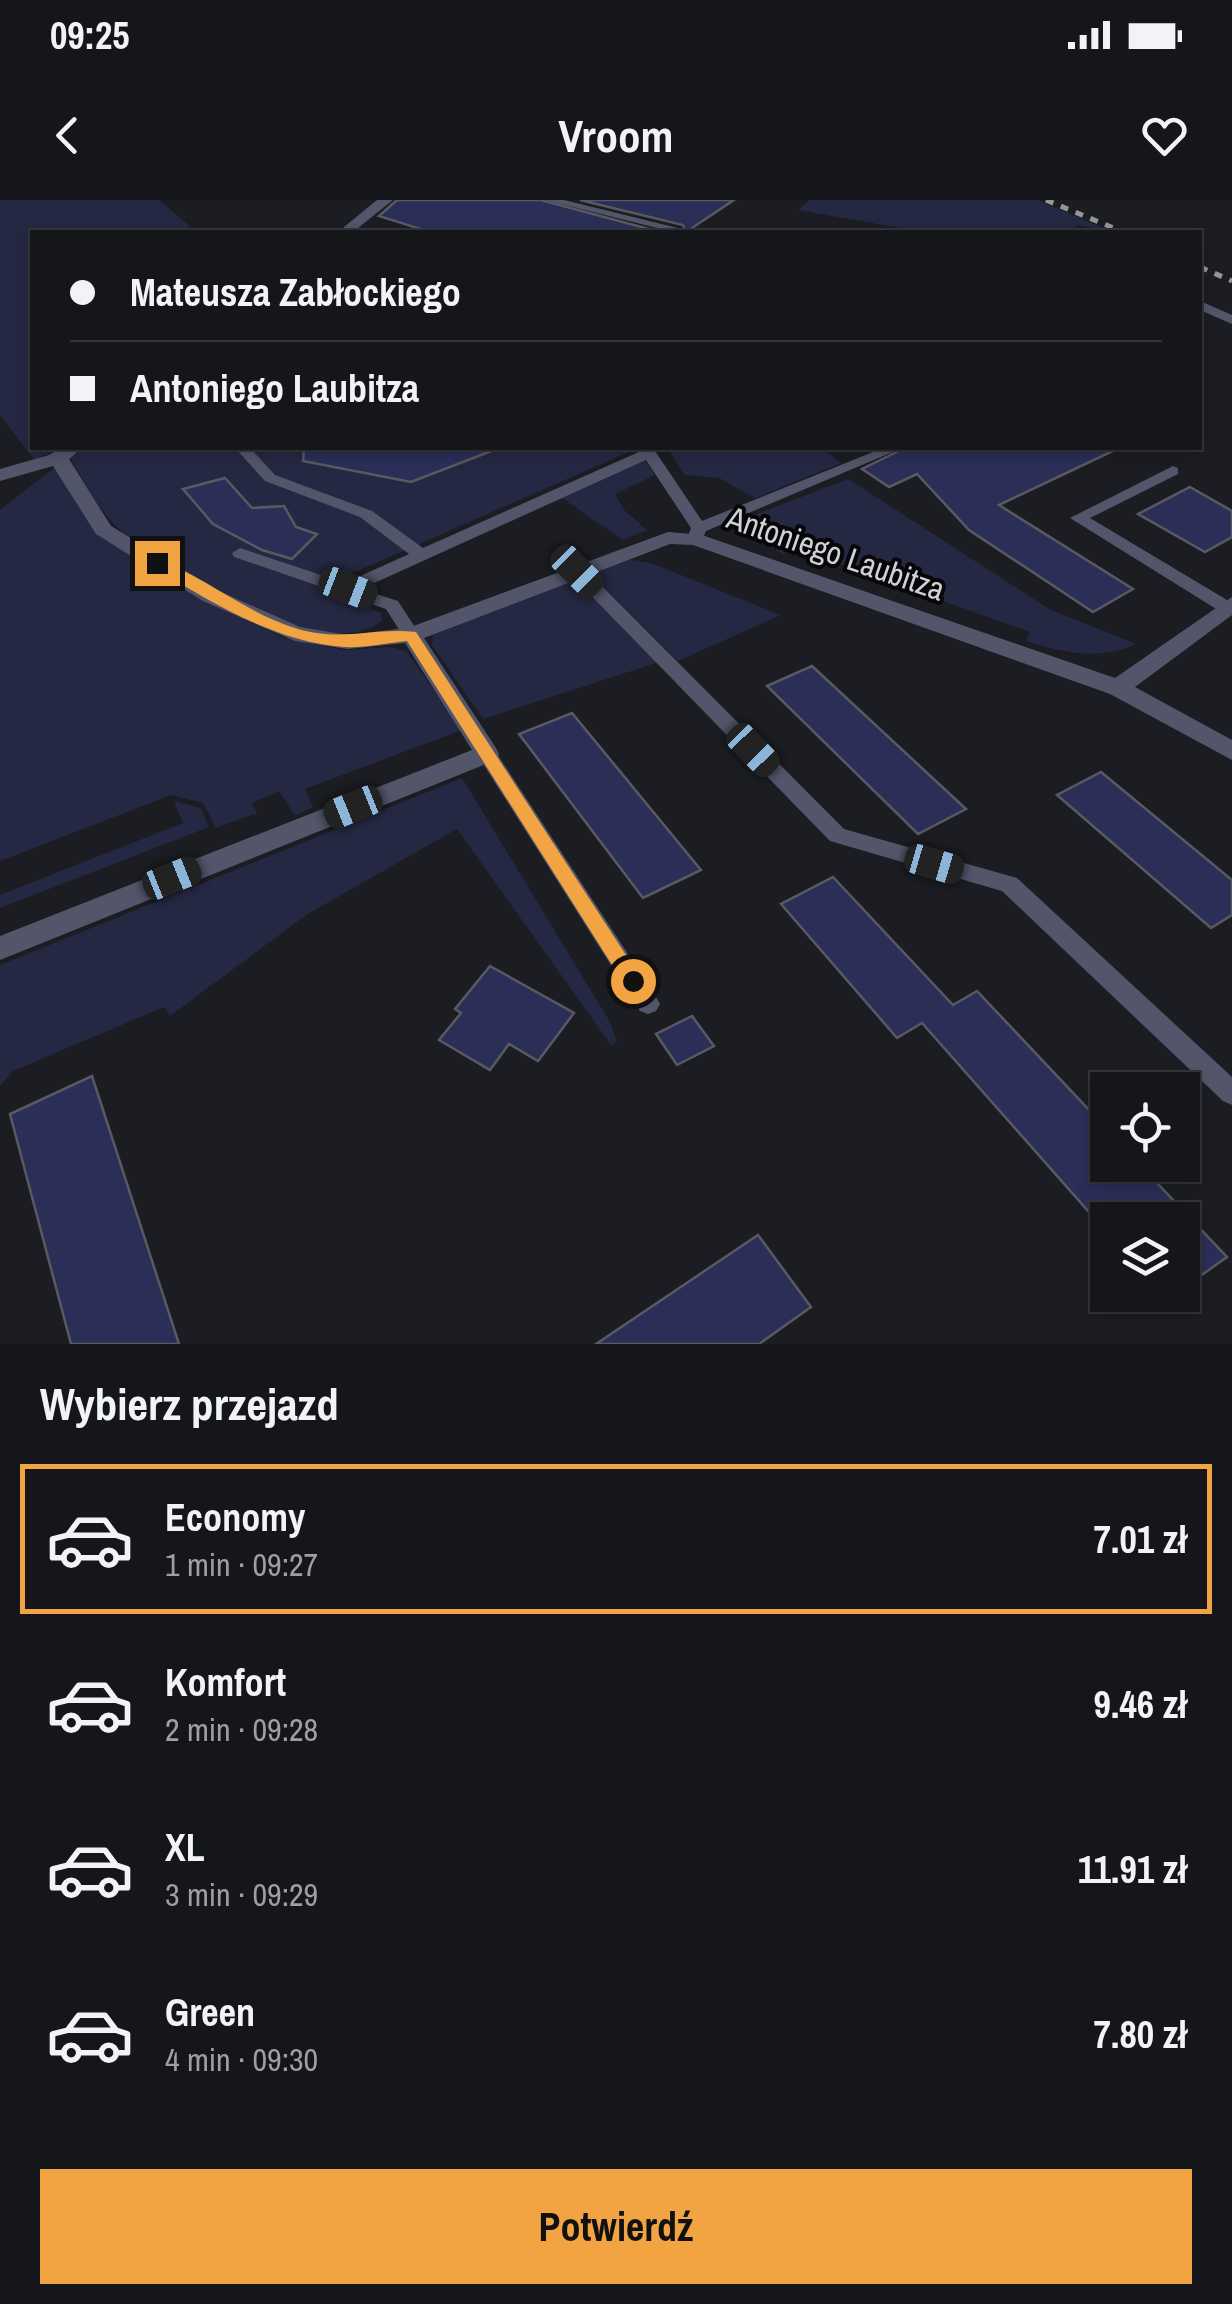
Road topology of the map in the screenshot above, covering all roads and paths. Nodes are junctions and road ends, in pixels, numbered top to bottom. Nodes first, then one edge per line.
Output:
1 (386, 200) edge
2 (550, 200) edge
3 (348, 230) edge
4 (672, 230) edge
5 (1202, 306) edge
6 (1232, 320) edge
7 (244, 450) edge
8 (648, 450) edge
9 (891, 450) edge
10 (64, 453) edge
11 (1173, 471) dead end
12 (0, 474) edge
13 (697, 533) junction
14 (240, 553) dead end
15 (421, 556) junction
16 (577, 571) junction
17 (348, 588) junction
18 (1229, 606) edge
19 (410, 636) junction
20 (1118, 688) junction
21 (1232, 751) edge
22 (488, 754) junction
23 (0, 948) edge
24 (648, 1004) dead end
25 (1232, 1094) edge

1 - 3 street
2 - 4 lane
5 - 6 lane
7 - 15 lane
8 - 13 lane
8 - 15 lane
9 - 13 lane
10 - 12 street
10 - 19 street, Antoniego Laubitza
11 - 18 lane
13 - 16 street, Antoniego Laubitza
13 - 20 street, Antoniego Laubitza
14 - 17 lane
15 - 17 lane
16 - 19 street, Antoniego Laubitza
16 - 25 lane
17 - 19 lane
18 - 20 street
19 - 22 street
20 - 21 street, Antoniego Laubitza
22 - 23 street
22 - 24 lane

